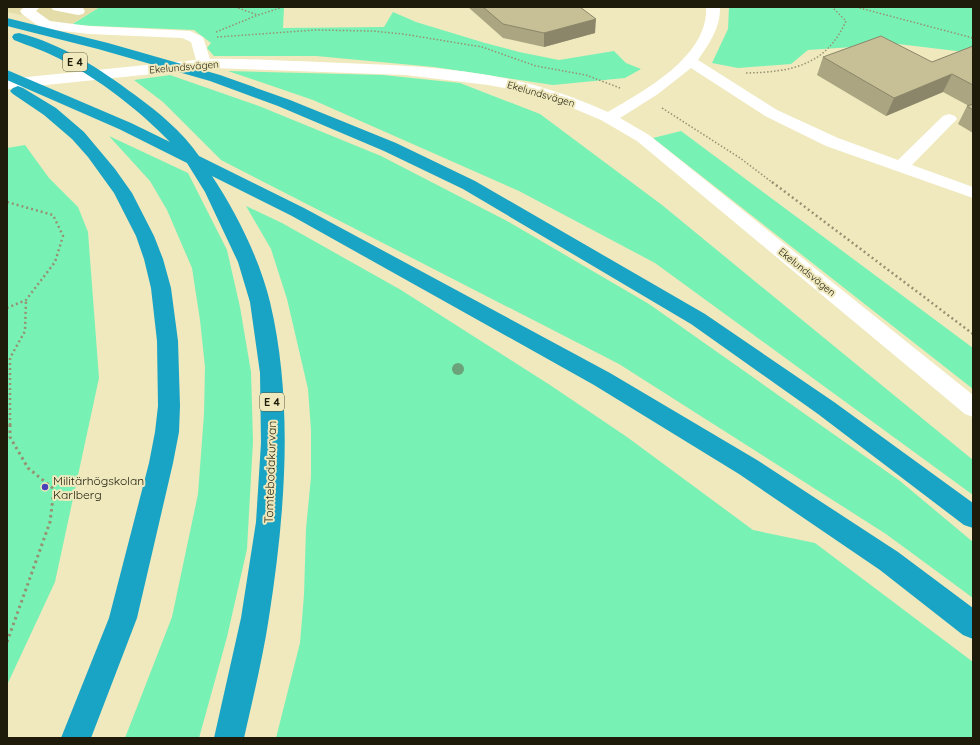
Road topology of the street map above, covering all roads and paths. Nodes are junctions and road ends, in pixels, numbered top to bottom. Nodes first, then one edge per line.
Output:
1 (33, 7) edge
2 (58, 7) edge
3 (235, 7) edge
4 (283, 7) edge
5 (713, 7) edge
6 (832, 7) edge
7 (856, 7) edge
8 (78, 11) dead end
9 (258, 15) junction
10 (7, 22) edge
11 (7, 33) edge
12 (973, 38) edge
13 (198, 40) junction
14 (690, 62) junction
15 (204, 63) junction
16 (7, 74) edge
17 (713, 76) junction
18 (7, 84) edge
19 (643, 98) junction
20 (610, 117) junction
21 (949, 119) dead end
22 (901, 166) junction
23 (973, 193) edge
24 (7, 202) edge
25 (26, 300) junction
26 (7, 308) edge
27 (973, 334) edge
28 (973, 408) edge
29 (973, 517) edge
30 (973, 625) edge
31 (7, 642) edge
32 (76, 738) edge
33 (229, 738) edge

1 - 13 street
2 - 8 street
3 - 9 path
4 - 9 path
5 - 14 street
6 - 17 path
7 - 12 path
9 - 13 path
10 - 29 highway
11 - 33 highway, Tomtebodakurvan / E 4
13 - 15 street
14 - 17 street
14 - 19 street
15 - 18 street, Ekelundsvägen
15 - 20 street, Ekelundsvägen
16 - 30 highway
17 - 22 street
18 - 32 highway
19 - 20 street
19 - 27 path
20 - 28 street, Ekelundsvägen
21 - 22 street
22 - 23 street
24 - 25 path
25 - 26 path
25 - 31 path

